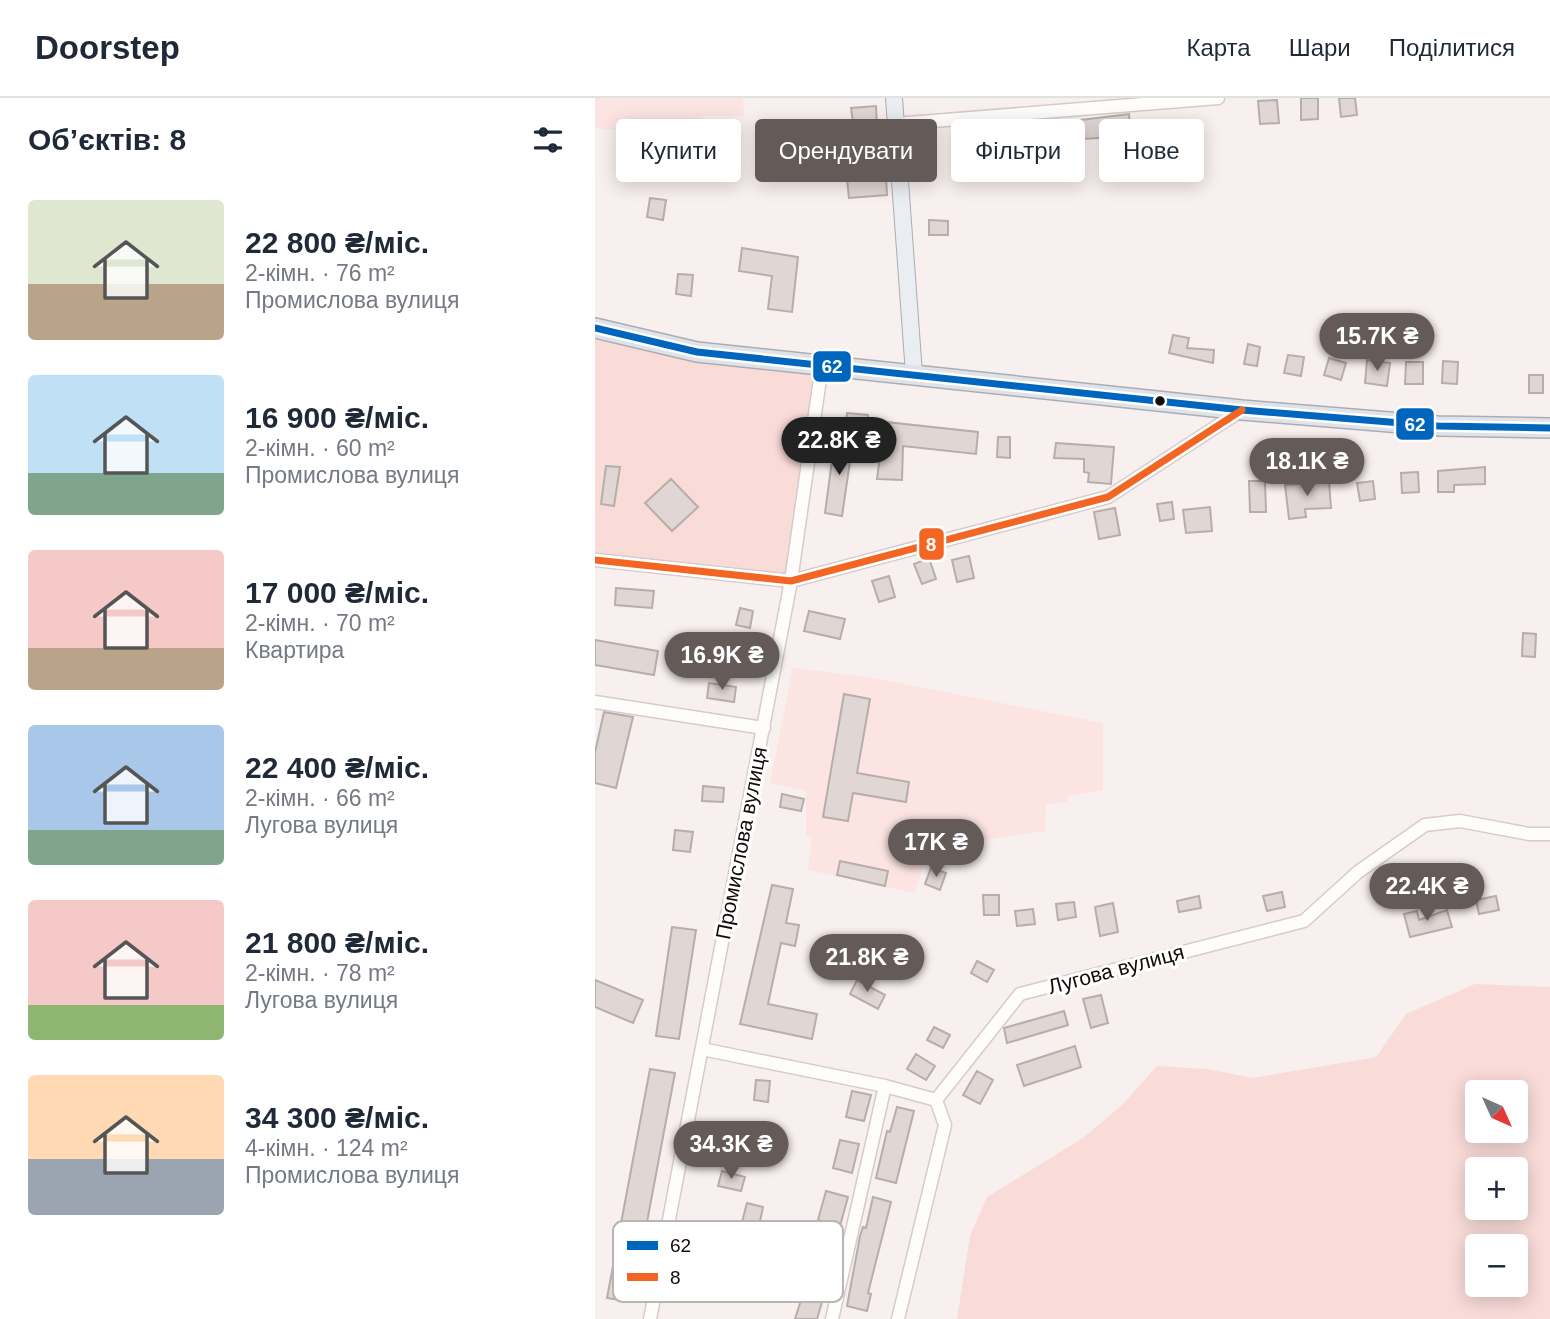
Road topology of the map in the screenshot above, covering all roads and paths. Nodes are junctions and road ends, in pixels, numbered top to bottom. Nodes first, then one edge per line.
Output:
1 (894, 98) edge
2 (1218, 98) edge
3 (896, 119) edge
4 (937, 121) edge
5 (900, 182) edge
6 (595, 328) edge
7 (823, 365) junction
8 (914, 374) junction
9 (1242, 410) junction
10 (1550, 428) edge
11 (595, 560) edge
12 (791, 581) junction
13 (595, 702) edge
14 (764, 728) junction
15 (1550, 834) edge
16 (702, 1049) junction
17 (885, 1086) junction
18 (936, 1100) junction
19 (669, 1221) edge
20 (843, 1271) edge
21 (898, 1319) edge

1 - 3 main road
2 - 4 street
5 - 8 main road
6 - 7 highway
7 - 8 highway
7 - 12 street, Промислова вулиця
8 - 9 highway
9 - 10 highway
9 - 12 street
11 - 12 street
12 - 14 street, Промислова вулиця
13 - 14 street
14 - 16 street, Промислова вулиця
15 - 18 street, Лугова вулиця
16 - 17 street
16 - 19 street, Промислова вулиця
17 - 18 street
17 - 20 street
18 - 21 street

